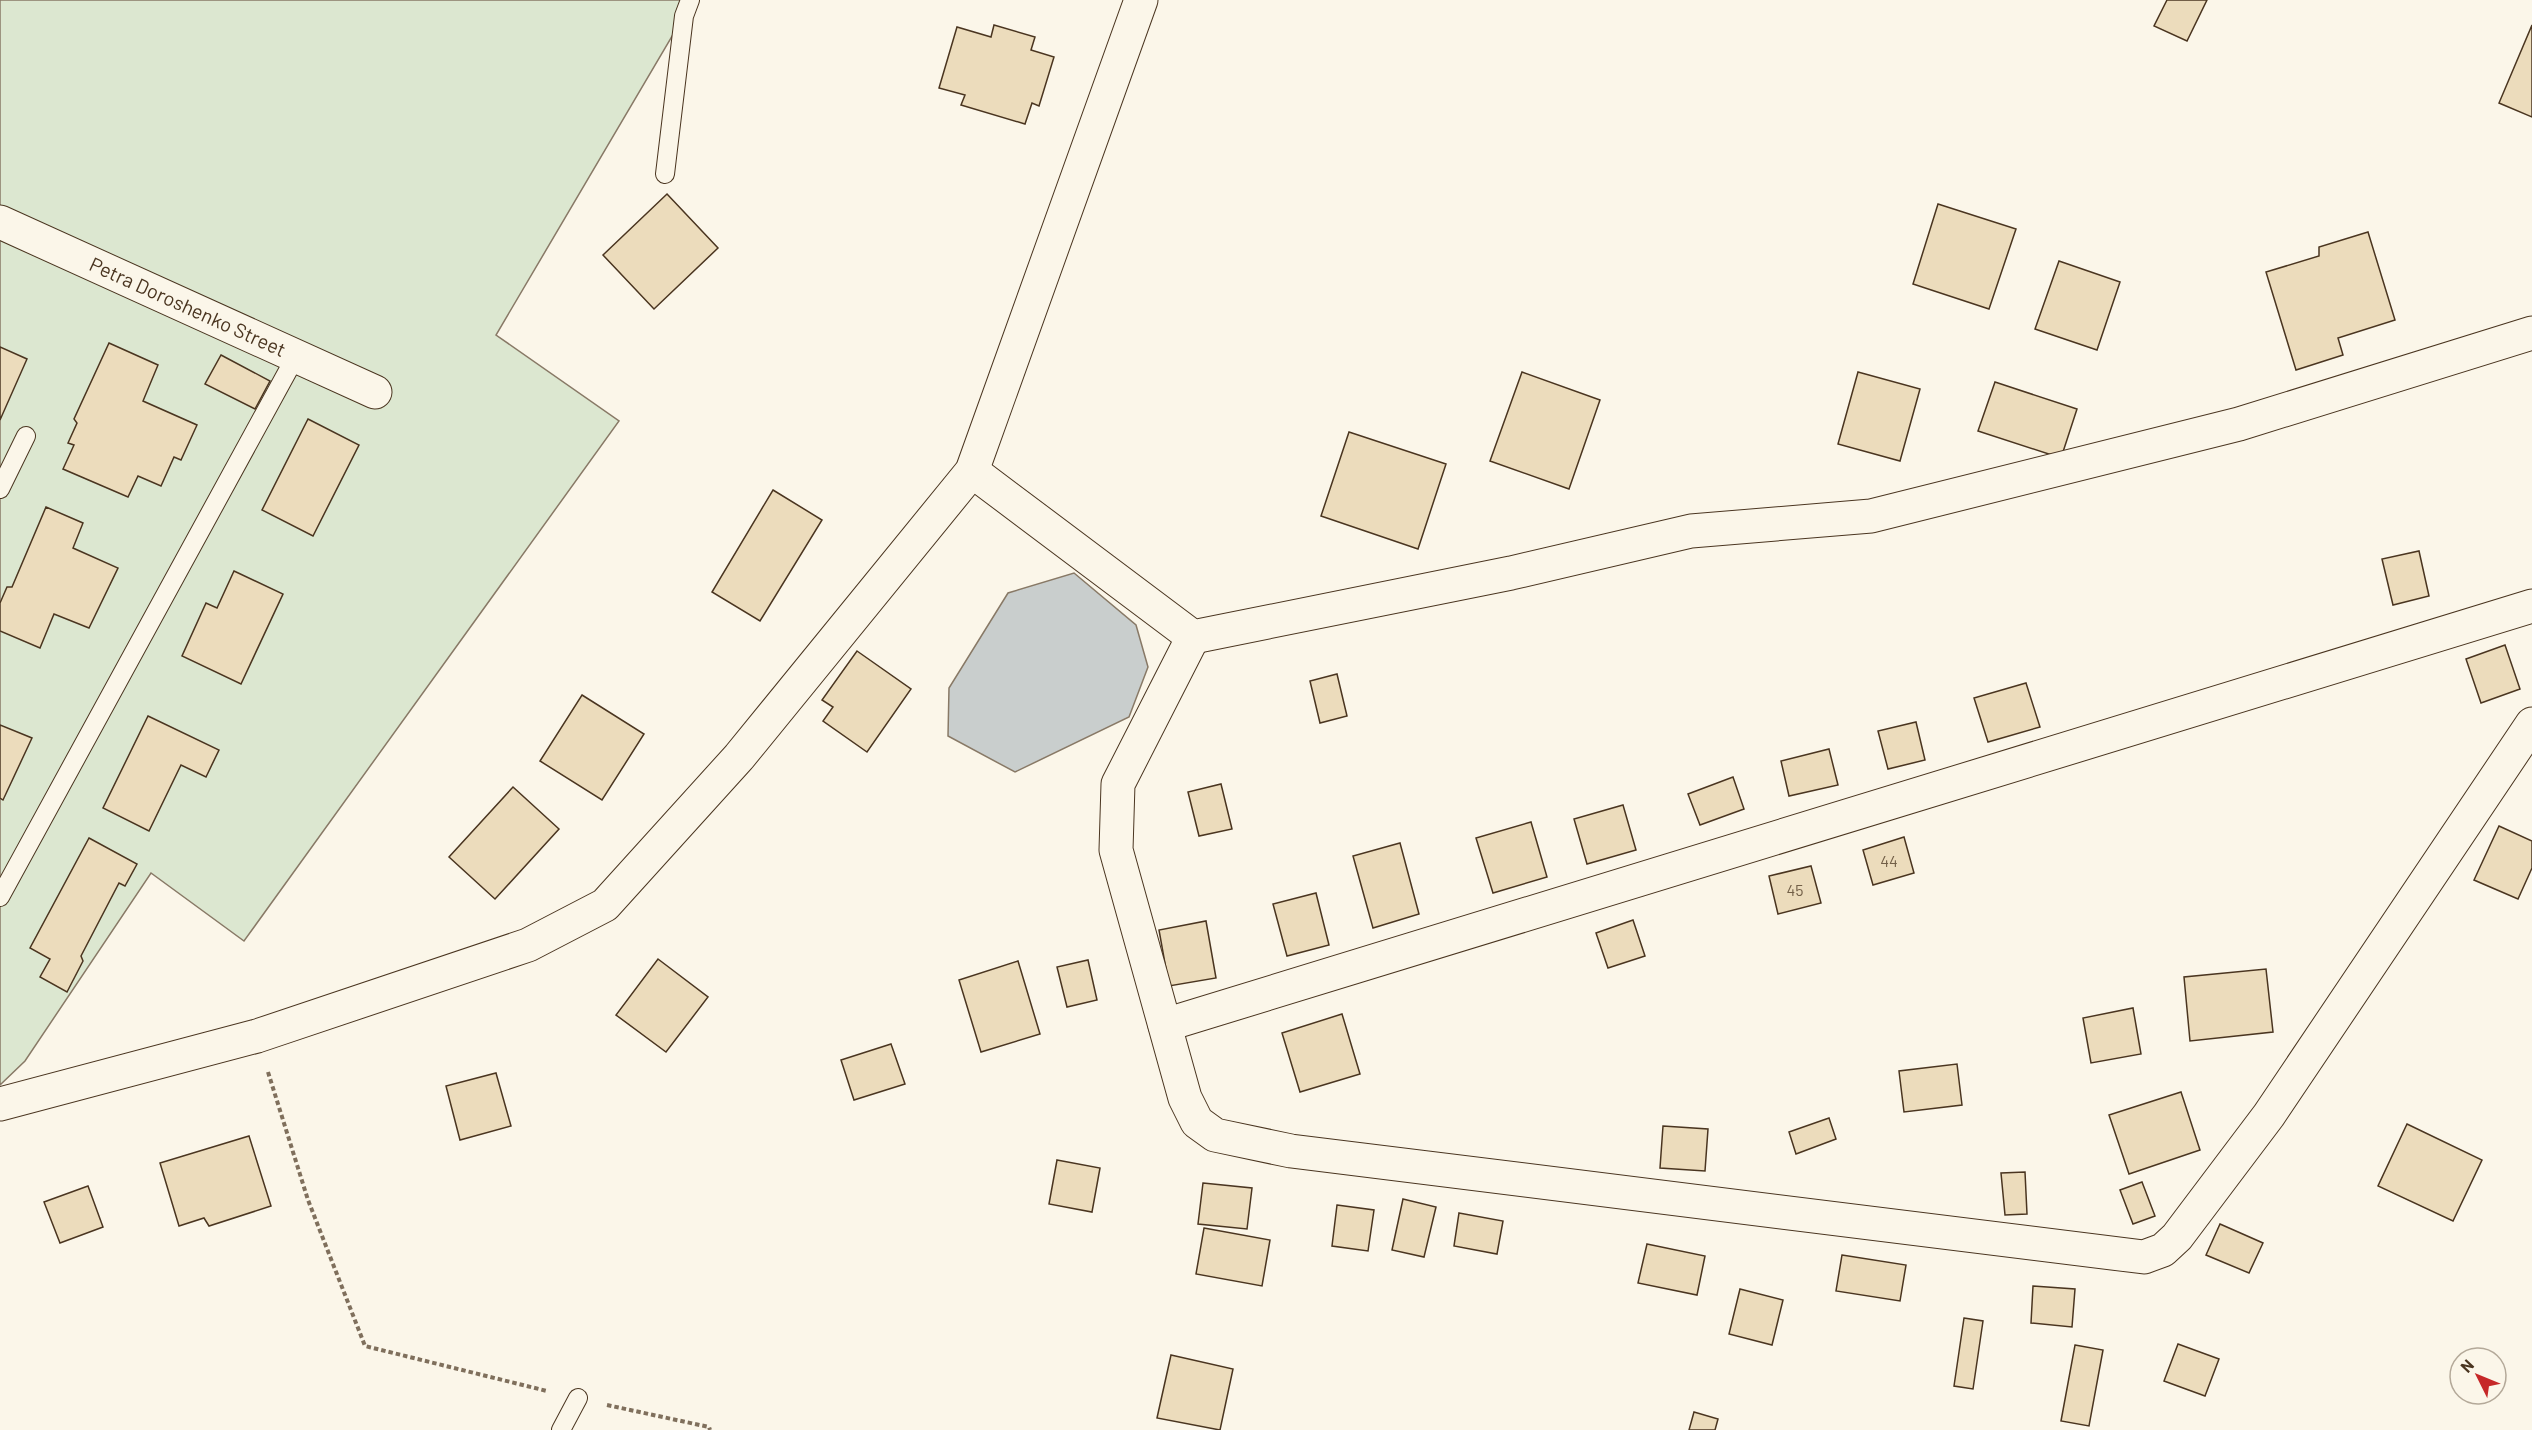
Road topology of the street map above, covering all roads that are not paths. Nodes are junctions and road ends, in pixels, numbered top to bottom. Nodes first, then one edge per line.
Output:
1 (690, 0) edge
2 (1141, 0) edge
3 (665, 174) dead end
4 (0, 222) edge
5 (2532, 333) edge
6 (297, 356) junction
7 (375, 392) dead end
8 (26, 436) dead end
9 (972, 471) junction
10 (0, 489) edge
11 (2532, 606) edge
12 (1193, 637) junction
13 (2532, 724) edge
14 (0, 897) edge
15 (1165, 1025) junction
16 (0, 1104) edge
17 (578, 1398) road end
18 (561, 1430) edge

1 - 3 lane
2 - 9 street
4 - 6 street, Petra Doroshenko Street
5 - 12 street
6 - 7 street, Petra Doroshenko Street
6 - 14 lane
8 - 10 lane
9 - 12 street
9 - 16 street
11 - 15 street
12 - 15 street
13 - 15 street
17 - 18 lane

